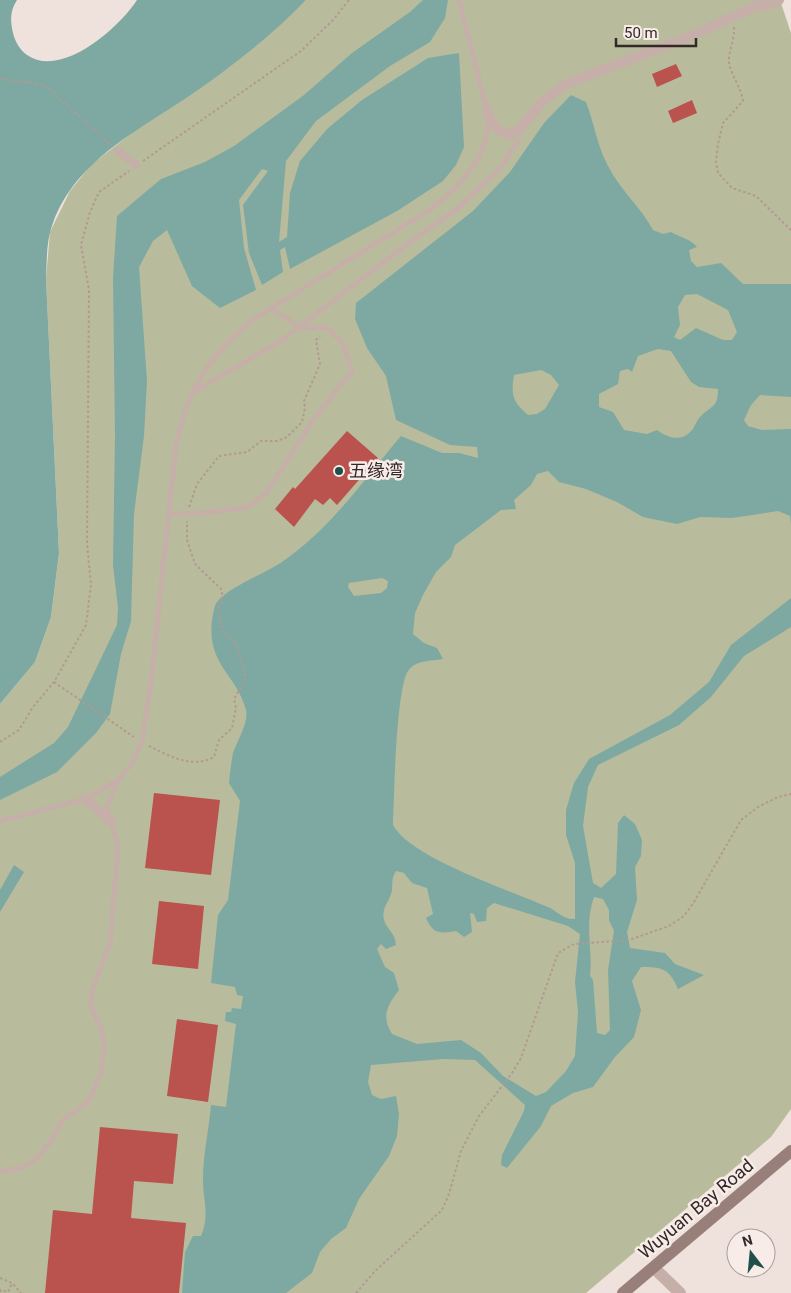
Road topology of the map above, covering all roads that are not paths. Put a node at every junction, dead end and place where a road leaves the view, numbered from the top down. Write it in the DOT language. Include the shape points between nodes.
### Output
graph roads {
  1 [pos="460,0"];
  2 [pos="769,0"];
  3 [pos="779,0"];
  4 [pos="487,110"];
  5 [pos="518,141"];
  6 [pos="118,151"];
  7 [pos="136,165"];
  8 [pos="271,308"];
  9 [pos="300,328"];
  10 [pos="192,393"];
  11 [pos="169,514"];
  12 [pos="118,780"];
  13 [pos="84,799"];
  14 [pos="0,821"];
  15 [pos="112,822"];
  16 [pos="791,1151"];
  17 [pos="0,1172"];
  18 [pos="654,1268"];
  19 [pos="623,1293"];
  20 [pos="680,1293"];
  1 -- 4 [label="lane"];
  2 -- 4 [label="street" via="699,32 566,84 543,101 517,132 508,135 499,131 493,126"];
  3 -- 5 [label="street" via="610,73 570,85 551,97"];
  4 -- 8 [label="lane" via="488,128 484,143 462,182 449,195"];
  5 -- 9 [label="lane" via="500,168 456,210"];
  6 -- 7 [label="street"];
  8 -- 9 [label="lane"];
  8 -- 10 [label="lane" via="230,339 195,384"];
  9 -- 10 [label="lane"];
  9 -- 11 [label="lane" via="328,328 344,345 352,371 314,419 266,493 248,507"];
  10 -- 11 [label="lane" via="179,425"];
  11 -- 12 [label="lane" via="142,742 131,765"];
  12 -- 13 [label="lane"];
  12 -- 15 [label="lane" via="107,807"];
  13 -- 14 [label="lane"];
  13 -- 15 [label="street"];
  15 -- 17 [label="lane" via="118,846 110,944 92,989 91,1008 100,1024 104,1044 101,1073 89,1102 63,1120 35,1160 23,1167"];
  16 -- 18 [label="main road, Wuyuan Bay Road"];
  18 -- 19 [label="main road, Wuyuan Bay Road"];
  18 -- 20 [label="street"];
}
